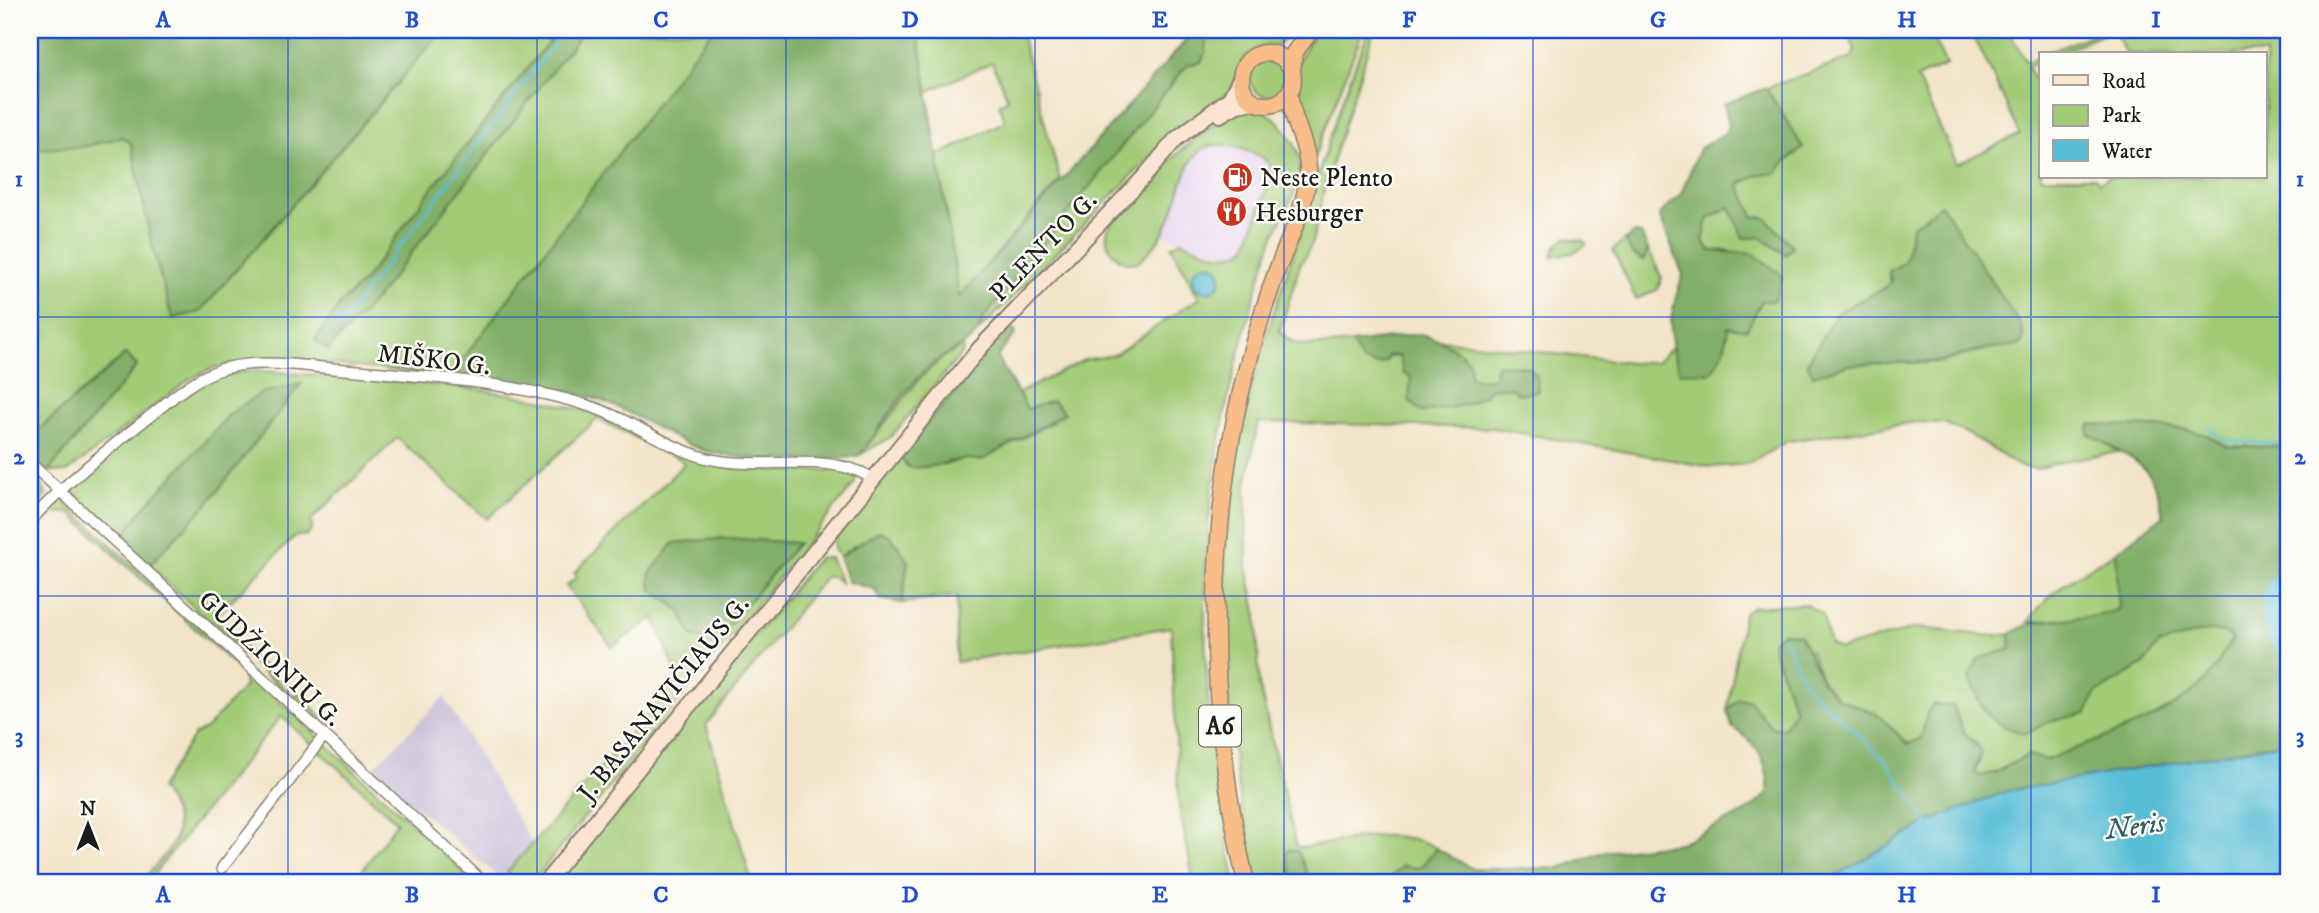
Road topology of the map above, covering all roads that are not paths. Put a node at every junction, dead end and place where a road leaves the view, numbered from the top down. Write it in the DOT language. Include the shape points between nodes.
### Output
graph roads {
  1 [pos="1299,30"];
  2 [pos="1311,30"];
  3 [pos="1271,53"];
  4 [pos="1292,71"];
  5 [pos="1241,77"];
  6 [pos="1289,93"];
  7 [pos="1260,103"];
  8 [pos="1308,162"];
  9 [pos="1143,178"];
  10 [pos="30,463"];
  11 [pos="872,478"];
  12 [pos="59,490"];
  13 [pos="30,521"];
  14 [pos="324,736"];
  15 [pos="222,868"];
  16 [pos="484,883"];
  17 [pos="545,883"];
  18 [pos="1246,883"];
  1 -- 3 [label="highway" via="1284,47"];
  2 -- 4 [label="highway" via="1294,53"];
  3 -- 4 [label="highway" via="1284,59"];
  3 -- 5 [label="highway" via="1254,56"];
  4 -- 6 [label="highway"];
  5 -- 7 [label="highway" via="1243,91"];
  5 -- 9 [label="main road, PLENTO G." via="1230,98 1176,139"];
  6 -- 7 [label="highway" via="1275,104"];
  6 -- 8 [label="highway, A6"];
  7 -- 8 [label="highway" via="1283,117"];
  7 -- 9 [label="main road, PLENTO G." via="1237,105 1215,118"];
  8 -- 18 [label="highway, A6" via="1304,191 1241,392 1219,539 1215,634 1220,729"];
  9 -- 11 [label="main road, PLENTO G." via="980,348"];
  10 -- 12 [label="street, GUDŽIONIŲ G."];
  11 -- 12 [label="street, MIŠKO G." via="836,466 747,464 704,457 593,407 533,393 408,375 288,365 238,366 195,380"];
  11 -- 17 [label="main road, J. BASANAVIČIAUS G."];
  12 -- 13 [label="street, MIŠKO G."];
  12 -- 14 [label="street, GUDŽIONIŲ G."];
  14 -- 15 [label="street"];
  14 -- 16 [label="street, GUDŽIONIŲ G."];
}
